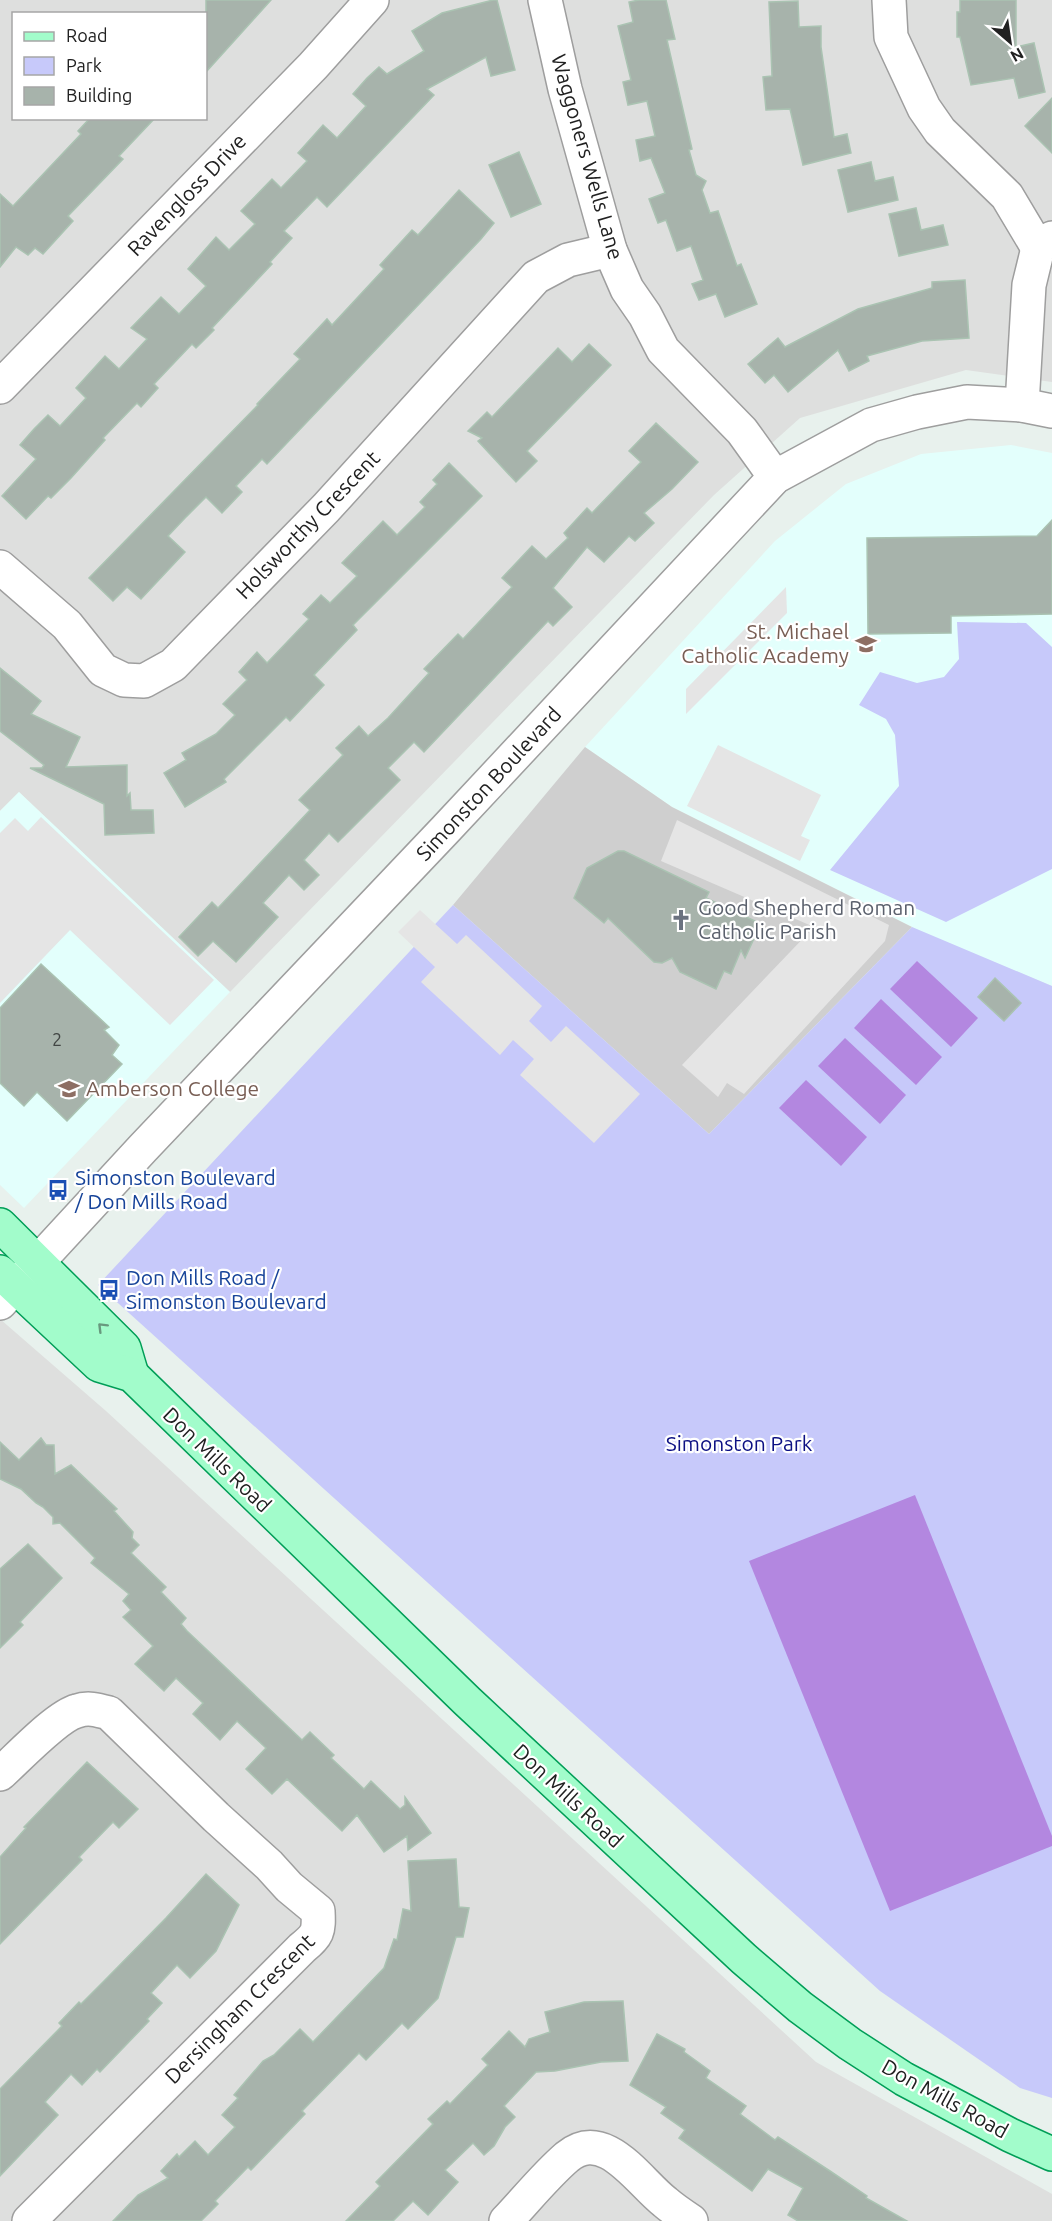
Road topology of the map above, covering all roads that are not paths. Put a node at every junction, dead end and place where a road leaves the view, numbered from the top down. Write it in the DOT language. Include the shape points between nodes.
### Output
graph roads {
  1 [pos="372,0"];
  2 [pos="545,0"];
  3 [pos="889,0"];
  4 [pos="1045,243"];
  5 [pos="610,250"];
  6 [pos="0,387"];
  7 [pos="1037,408"];
  8 [pos="776,477"];
  9 [pos="0,567"];
  10 [pos="0,1226"];
  11 [pos="38,1262"];
  12 [pos="5,1287"];
  13 [pos="132,1376"];
  14 [pos="0,1774"];
  15 [pos="1052,2154"];
  16 [pos="29,2221"];
  17 [pos="506,2221"];
  18 [pos="691,2221"];
  1 -- 6 [label="street, Ravengloss Drive" via="313,66"];
  2 -- 5 [label="street, Waggoners Wells Lane" via="565,89"];
  3 -- 4 [label="street" via="891,37 924,108 940,131 1007,196"];
  4 -- 7 [label="street" via="1029,285"];
  5 -- 8 [label="street, Waggoners Wells Lane" via="627,289 663,350 741,431"];
  5 -- 9 [label="street, Holsworthy Crescent" via="568,260 536,277 326,508 173,665 144,681 124,680 103,670 67,625"];
  7 -- 8 [label="street, Simonston Boulevard" via="967,402 871,425"];
  8 -- 11 [label="street, Simonston Boulevard"];
  10 -- 11 [label="main road, Don Mills Road"];
  11 -- 12 [label="street, Simonston Boulevard"];
  13 -- 11 [label="main road, Don Mills Road, one-way" via="124,1348"];
  12 -- 13 [label="main road, Don Mills Road" via="99,1365"];
  13 -- 15 [label="main road, Don Mills Road" via="467,1701 800,2007 904,2079"];
  14 -- 16 [label="street, Dersingham Crescent" via="60,1719 87,1709 109,1713 318,1911 315,1937"];
  17 -- 18 [label="street" via="568,2156 594,2146 630,2167 664,2202"];
}
